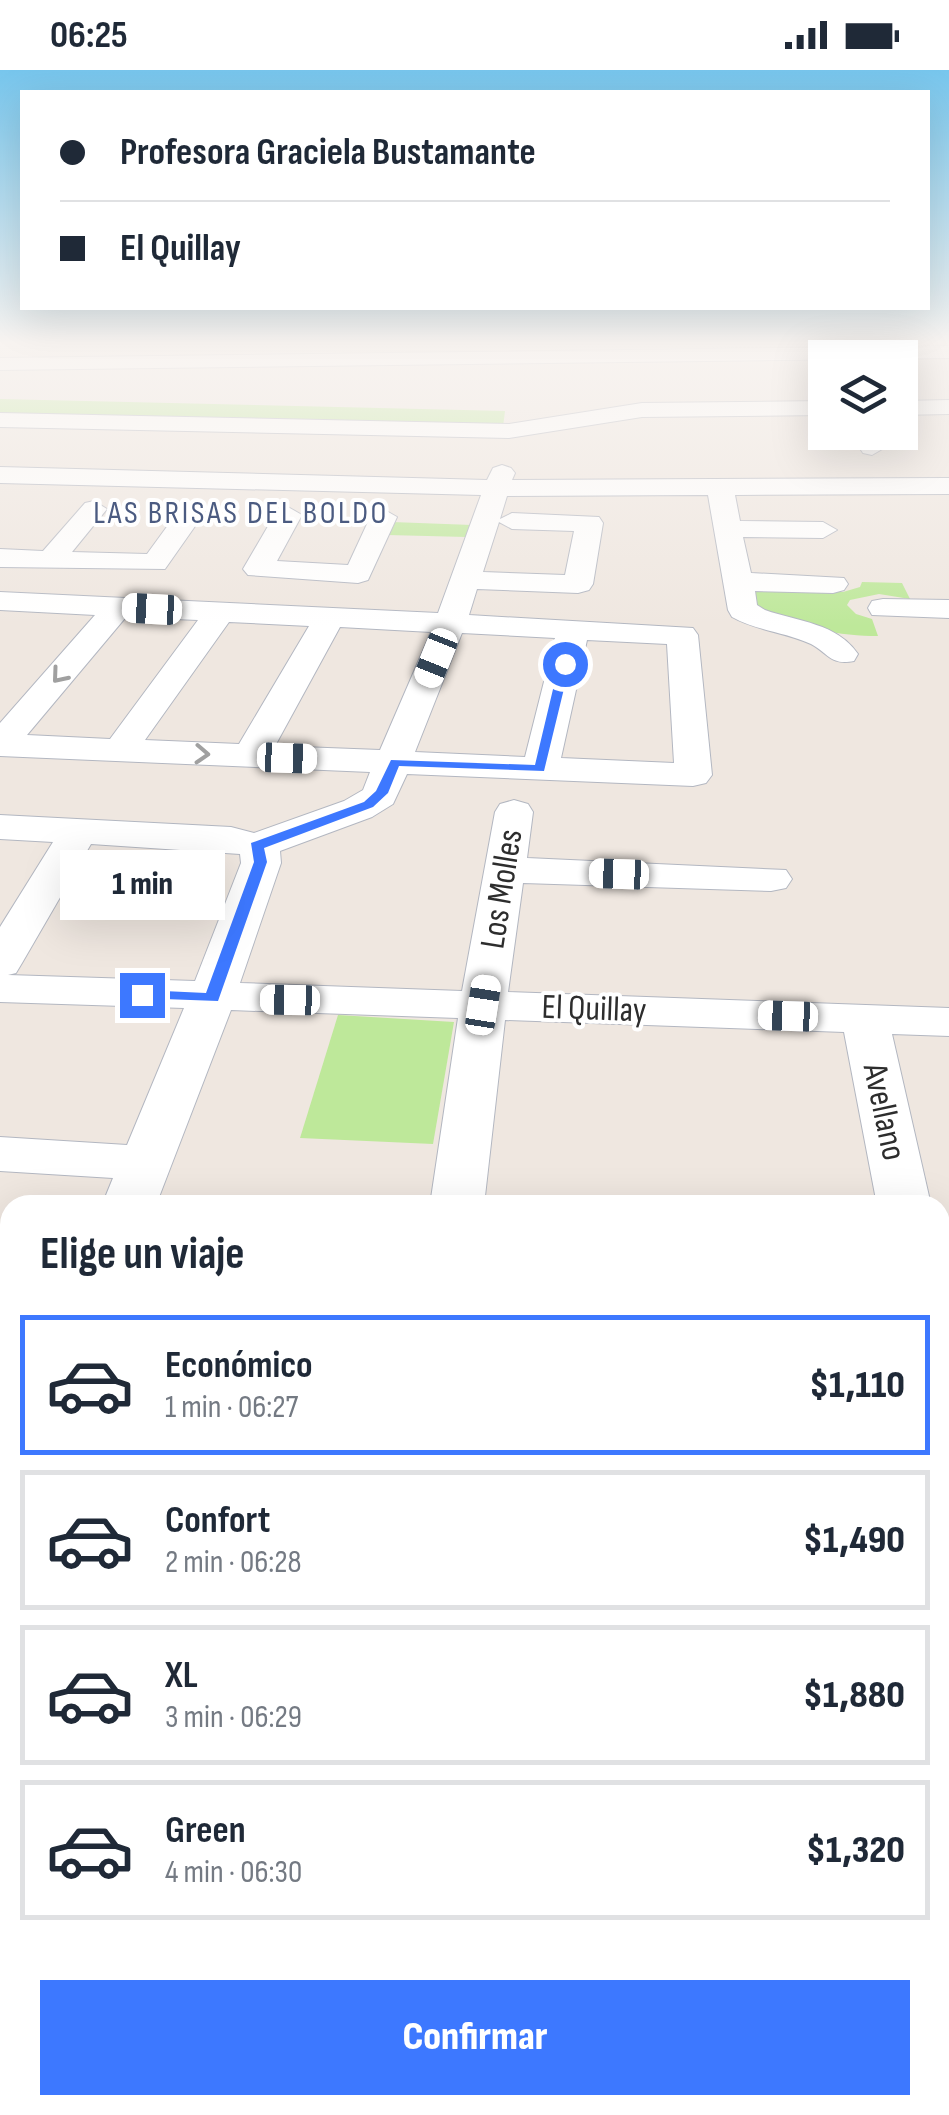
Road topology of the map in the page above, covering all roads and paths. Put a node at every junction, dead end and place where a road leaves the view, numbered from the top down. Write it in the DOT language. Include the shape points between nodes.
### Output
graph roads {
  1 [pos="32,435"];
  2 [pos="110,435"];
  3 [pos="182,435"];
  4 [pos="269,435"];
  5 [pos="348,435"];
  6 [pos="369,435"];
  7 [pos="445,435"];
  8 [pos="506,435"];
  9 [pos="864,450"];
  10 [pos="418,457"];
  11 [pos="9,461"];
  12 [pos="753,462"];
  13 [pos="75,476"];
  14 [pos="158,479"];
  15 [pos="242,481"];
  16 [pos="325,483"];
  17 [pos="875,486"];
  18 [pos="949,486"];
  19 [pos="720,487"];
  20 [pos="770,487"];
  21 [pos="500,488"];
  22 [pos="56,508"];
  23 [pos="152,511"];
  24 [pos="250,514"];
  25 [pos="345,516"];
  26 [pos="383,517"];
  27 [pos="418,518"];
  28 [pos="453,519"];
  29 [pos="488,520"];
  30 [pos="729,529"];
  31 [pos="823,530"];
  32 [pos="0,558"];
  33 [pos="50,560"];
  34 [pos="466,580"];
  35 [pos="737,582"];
  36 [pos="833,584"];
  37 [pos="5,607"];
  38 [pos="118,607"];
  39 [pos="884,608"];
  40 [pos="949,609"];
  41 [pos="220,612"];
  42 [pos="329,618"];
  43 [pos="450,624"];
  44 [pos="573,630"];
  45 [pos="842,654"];
  46 [pos="0,744"];
  47 [pos="120,750"];
  48 [pos="252,756"];
  49 [pos="395,762"];
  50 [pos="540,769"];
  51 [pos="514,812"];
  52 [pos="0,827"];
  53 [pos="79,831"];
  54 [pos="256,846"];
  55 [pos="505,870"];
  56 [pos="770,879"];
  57 [pos="0,963"];
  58 [pos="0,988"];
  59 [pos="212,998"];
  60 [pos="483,1005"];
  61 [pos="865,1019"];
  62 [pos="949,1022"];
  63 [pos="0,1154"];
  64 [pos="137,1184"];
  65 [pos="458,1195"];
  66 [pos="902,1195"];
  1 -- 11 [label="street"];
  2 -- 13 [label="street"];
  3 -- 14 [label="street"];
  4 -- 15 [label="street"];
  5 -- 16 [label="street"];
  6 -- 10 [label="street"];
  7 -- 10 [label="street"];
  8 -- 21 [label="street"];
  9 -- 17 [label="street"];
  10 -- 16 [label="street"];
  10 -- 21 [label="street"];
  11 -- 13 [label="street"];
  12 -- 20 [label="street"];
  13 -- 14 [label="street"];
  14 -- 15 [label="street"];
  15 -- 16 [label="street"];
  17 -- 18 [label="street"];
  17 -- 20 [label="street"];
  19 -- 20 [label="street"];
  19 -- 21 [label="street" via="657,476"];
  19 -- 30 [label="street"];
  21 -- 29 [label="street"];
  22 -- 33 [label="street" via="103,510"];
  23 -- 33 [label="street" via="201,512 155,564"];
  24 -- 26 [label="street" via="298,515 258,569 358,574"];
  25 -- 26 [label="street"];
  26 -- 27 [label="street"];
  28 -- 29 [label="street"];
  29 -- 34 [label="street"];
  29 -- 34 [label="street" via="589,524 578,584"];
  30 -- 31 [label="street"];
  30 -- 35 [label="street"];
  32 -- 33 [label="street"];
  34 -- 43 [label="street"];
  35 -- 36 [label="street"];
  35 -- 45 [label="street" via="747,614 828,640"];
  37 -- 38 [label="street"];
  38 -- 41 [label="street"];
  38 -- 46 [label="street, one-way"];
  39 -- 40 [label="street"];
  41 -- 42 [label="street"];
  41 -- 47 [label="street"];
  42 -- 43 [label="street"];
  42 -- 48 [label="street"];
  43 -- 44 [label="street"];
  43 -- 49 [label="street"];
  44 -- 50 [label="street"];
  44 -- 50 [label="street" via="682,635 693,776"];
  46 -- 47 [label="street"];
  47 -- 48 [label="street, one-way"];
  48 -- 49 [label="street"];
  49 -- 50 [label="street"];
  49 -- 54 [label="street" via="369,805"];
  51 -- 55 [label="street, Los Molles"];
  52 -- 53 [label="street"];
  53 -- 54 [label="street"];
  53 -- 57 [label="street"];
  54 -- 59 [label="street" via="261,862"];
  55 -- 56 [label="street"];
  55 -- 60 [label="street, Los Molles"];
  58 -- 59 [label="street, El Quillay"];
  59 -- 60 [label="street, El Quillay"];
  59 -- 64 [label="street"];
  60 -- 61 [label="street, El Quillay"];
  60 -- 65 [label="street, Los Molles"];
  61 -- 62 [label="street, El Quillay"];
  61 -- 66 [label="street, Avellano"];
  63 -- 64 [label="street"];
}
